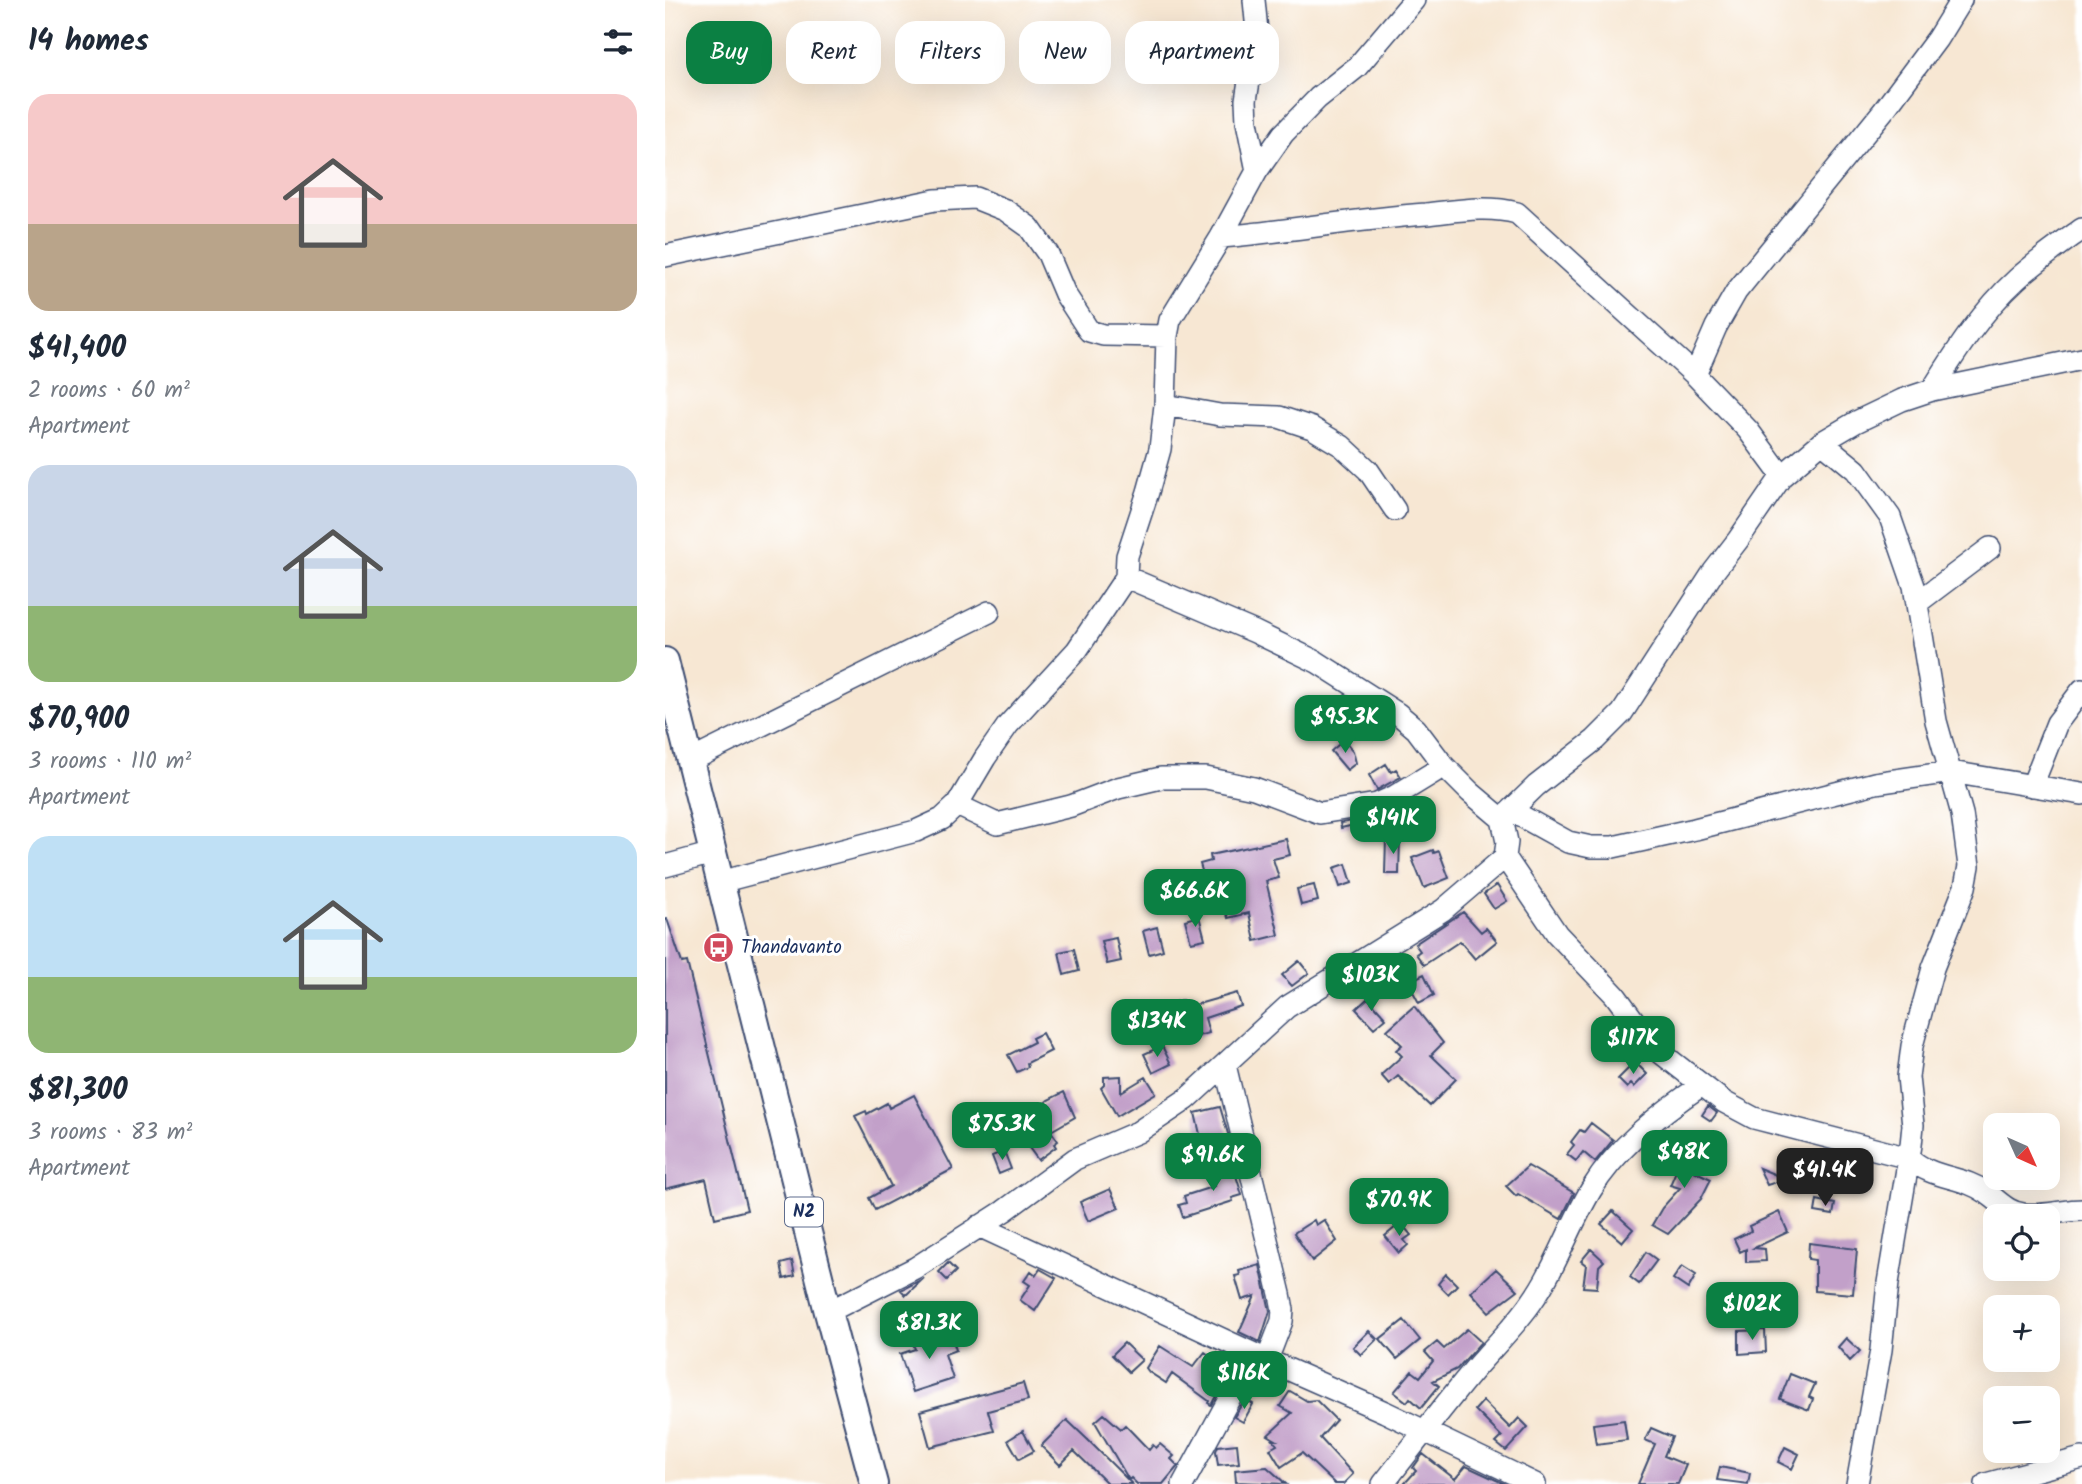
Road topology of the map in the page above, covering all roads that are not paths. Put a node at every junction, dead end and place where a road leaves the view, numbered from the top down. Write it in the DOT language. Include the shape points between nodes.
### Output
graph roads {
  1 [pos="1254,0"];
  2 [pos="1414,0"];
  3 [pos="1961,0"];
  4 [pos="1257,171"];
  5 [pos="2082,229"];
  6 [pos="1221,237"];
  7 [pos="665,256"];
  8 [pos="1167,336"];
  9 [pos="2082,359"];
  10 [pos="1695,375"];
  11 [pos="1932,390"];
  12 [pos="1165,405"];
  13 [pos="1822,442"];
  14 [pos="1782,476"];
  15 [pos="1395,510"];
  16 [pos="1990,548"];
  17 [pos="1126,577"];
  18 [pos="1917,603"];
  19 [pos="989,612"];
  20 [pos="665,661"];
  21 [pos="2082,690"];
  22 [pos="690,761"];
  23 [pos="1444,766"];
  24 [pos="1951,772"];
  25 [pos="2032,786"];
  26 [pos="2082,794"];
  27 [pos="957,805"];
  28 [pos="1507,815"];
  29 [pos="713,853"];
  30 [pos="1506,857"];
  31 [pos="665,866"];
  32 [pos="720,882"];
  33 [pos="1225,1065"];
  34 [pos="1702,1085"];
  35 [pos="1909,1158"];
  36 [pos="2082,1210"];
  37 [pos="979,1226"];
  38 [pos="828,1312"];
  39 [pos="1267,1360"];
  40 [pos="1425,1432"];
  41 [pos="2082,1458"];
  42 [pos="874,1484"];
  43 [pos="1183,1484"];
  44 [pos="1383,1484"];
  45 [pos="1535,1484"];
  46 [pos="1857,1484"];
  47 [pos="1986,1484"];
  1 -- 4 [label="street" via="1257,31 1246,100"];
  2 -- 4 [label="street" via="1357,67 1283,134"];
  3 -- 10 [label="street" via="1884,110 1736,292"];
  4 -- 6 [label="street"];
  5 -- 11 [label="street" via="2001,295 1965,338"];
  6 -- 8 [label="street" via="1170,320"];
  6 -- 10 [label="street" via="1480,209 1517,213"];
  7 -- 8 [label="street" via="935,200 975,198 1005,210 1029,227 1089,331"];
  8 -- 12 [label="street"];
  9 -- 11 [label="street"];
  10 -- 14 [label="street" via="1748,430"];
  11 -- 13 [label="street" via="1902,400"];
  12 -- 15 [label="street" via="1220,415 1279,417 1312,428 1342,446 1368,470"];
  12 -- 17 [label="street" via="1160,449 1126,556"];
  13 -- 14 [label="street"];
  13 -- 18 [label="street" via="1856,470 1890,517"];
  14 -- 28 [label="street" via="1622,713"];
  16 -- 18 [label="street"];
  17 -- 23 [label="street" via="1317,662 1397,713 1416,729"];
  17 -- 27 [label="street" via="1077,650 1009,725"];
  18 -- 24 [label="street" via="1936,721"];
  19 -- 22 [label="street"];
  20 -- 22 [label="main road, N2"];
  21 -- 25 [label="street" via="2057,723"];
  22 -- 29 [label="main road, N2"];
  23 -- 27 [label="street" via="1377,804 1320,813 1254,788 1206,778 1161,778 997,824"];
  23 -- 28 [label="street" via="1470,792"];
  24 -- 25 [label="street"];
  24 -- 28 [label="street" via="1875,783 1613,847 1568,842"];
  24 -- 35 [label="street" via="1969,866 1933,968 1912,1046"];
  25 -- 26 [label="street"];
  27 -- 32 [label="street" via="942,819 916,831"];
  28 -- 30 [label="street"];
  29 -- 31 [label="street"];
  29 -- 32 [label="main road, N2"];
  30 -- 33 [label="street" via="1443,910 1287,1007"];
  30 -- 34 [label="street" via="1557,934 1615,995 1661,1053"];
  32 -- 38 [label="main road, N2"];
  33 -- 37 [label="street" via="1187,1099 1138,1132 1075,1159"];
  33 -- 39 [label="street" via="1283,1310"];
  34 -- 35 [label="street" via="1754,1118"];
  34 -- 40 [label="street" via="1671,1105 1604,1170 1537,1296"];
  35 -- 36 [label="street" via="1920,1168 1972,1185 2011,1212"];
  35 -- 46 [label="street"];
  37 -- 38 [label="street" via="915,1268"];
  37 -- 39 [label="street"];
  38 -- 42 [label="main road, N2"];
  39 -- 40 [label="street"];
  39 -- 43 [label="street" via="1233,1392"];
  40 -- 44 [label="street"];
  40 -- 45 [label="street"];
  41 -- 47 [label="street"];
}
